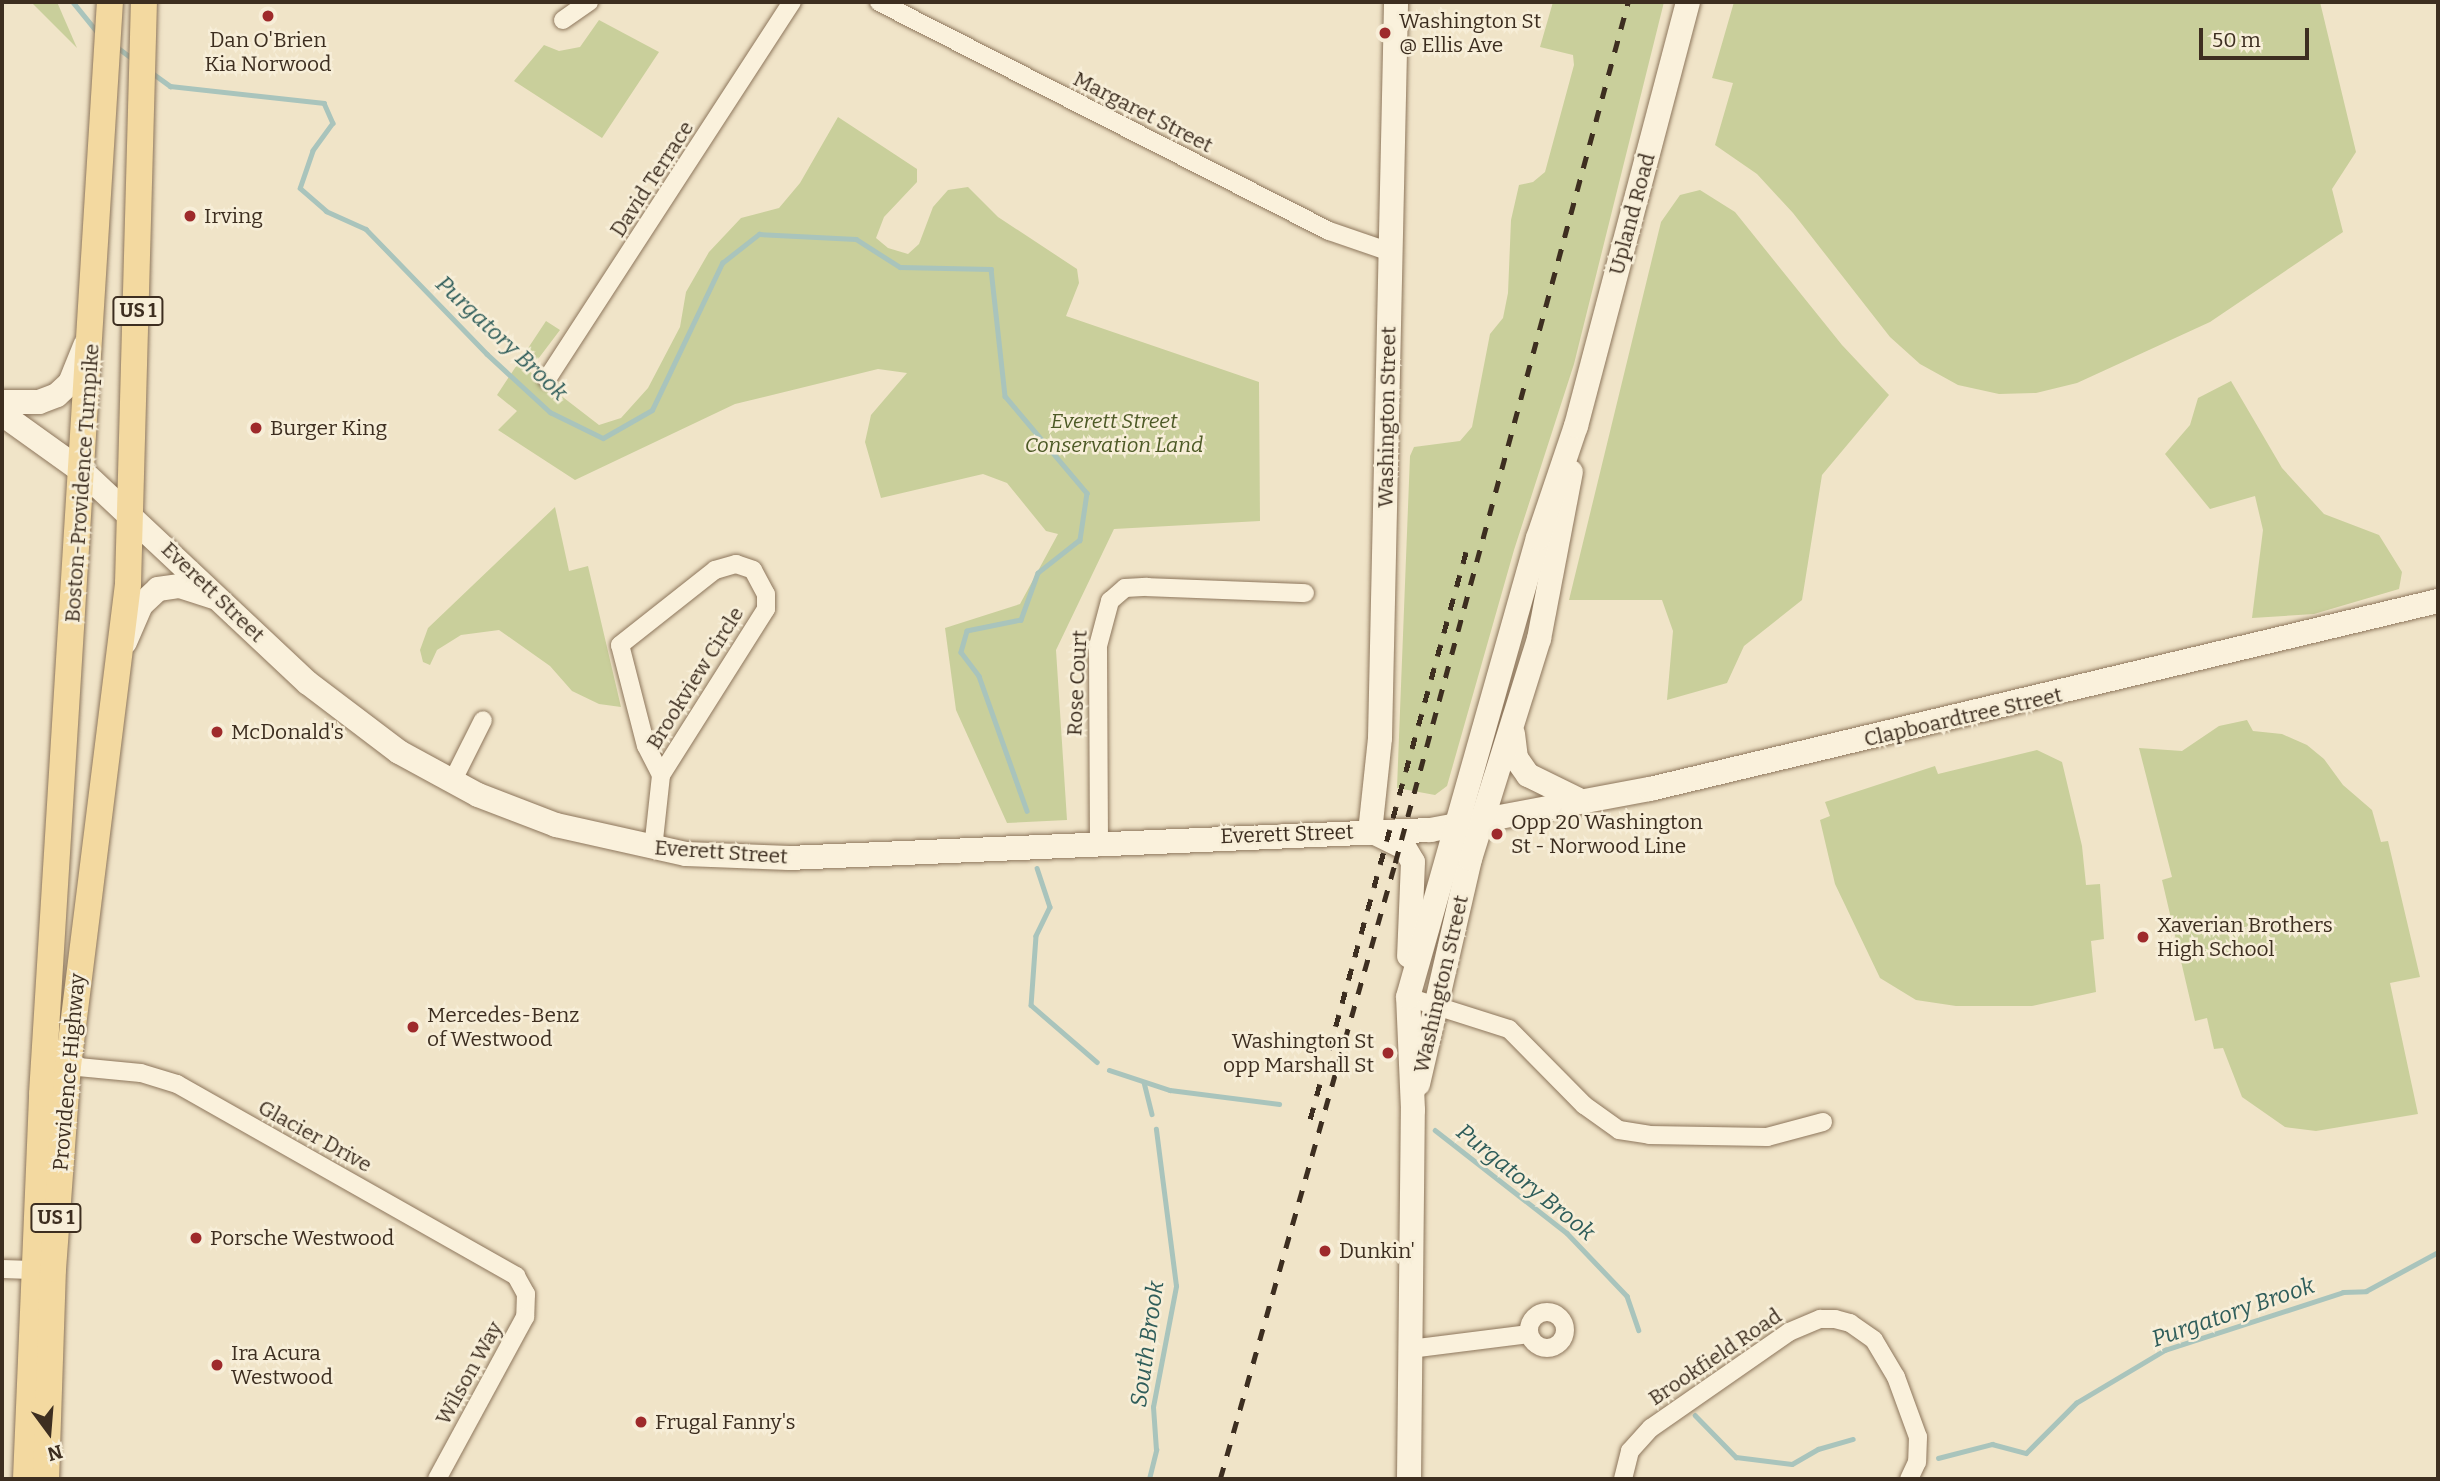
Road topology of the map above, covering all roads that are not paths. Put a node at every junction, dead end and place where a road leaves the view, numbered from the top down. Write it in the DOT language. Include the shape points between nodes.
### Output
graph roads {
  1 [pos="144,2"];
  2 [pos="589,2"];
  3 [pos="792,2"];
  4 [pos="879,2"];
  5 [pos="1396,2"];
  6 [pos="1688,2"];
  7 [pos="109,8"];
  8 [pos="563,20"];
  9 [pos="1390,252"];
  10 [pos="91,329"];
  11 [pos="547,379"];
  12 [pos="2,401"];
  13 [pos="2,414"];
  14 [pos="1576,426"];
  15 [pos="83,472"];
  16 [pos="132,514"];
  17 [pos="1305,593"];
  18 [pos="2438,601"];
  19 [pos="225,604"];
  20 [pos="119,659"];
  21 [pos="483,720"];
  22 [pos="1513,727"];
  23 [pos="661,775"];
  24 [pos="452,782"];
  25 [pos="1581,800"];
  26 [pos="1484,820"];
  27 [pos="1457,826"];
  28 [pos="1370,832"];
  29 [pos="1100,842"];
  30 [pos="653,849"];
  31 [pos="50,963"];
  32 [pos="1408,997"];
  33 [pos="1433,1004"];
  34 [pos="68,1066"];
  35 [pos="1413,1110"];
  36 [pos="1823,1122"];
  37 [pos="2,1269"];
  38 [pos="32,1270"];
  39 [pos="523,1286"];
  40 [pos="1529,1334"];
  41 [pos="1410,1349"];
  42 [pos="26,1479"];
  43 [pos="46,1479"];
  44 [pos="437,1479"];
  45 [pos="1409,1479"];
  46 [pos="1623,1479"];
  47 [pos="1909,1479"];
  1 -- 16 [label="main road, US 1"];
  2 -- 8 [label="street"];
  3 -- 11 [label="street, David Terrace"];
  4 -- 9 [label="street, Margaret Street" via="1305,219"];
  5 -- 9 [label="main road, Washington Street"];
  6 -- 14 [label="main road, Upland Road"];
  7 -- 10 [label="main road, Boston-Providence Turnpike / US 1"];
  9 -- 28 [label="main road, Washington Street" via="1380,738"];
  10 -- 12 [label="main road" via="73,377 62,391 39,402"];
  10 -- 15 [label="main road, Boston-Providence Turnpike / US 1"];
  13 -- 15 [label="main road, Everett Street"];
  14 -- 22 [label="main road, Upland Road" via="1556,565"];
  14 -- 27 [label="main road, Upland Road" via="1538,538"];
  15 -- 16 [label="main road, Everett Street"];
  15 -- 31 [label="main road, Boston-Providence Turnpike / US 1"];
  16 -- 19 [label="main road, Everett Street"];
  16 -- 20 [label="main road, US 1"];
  17 -- 29 [label="street, Rose Court" via="1147,587 1125,588 1110,601 1098,646"];
  18 -- 25 [label="main road, Clapboardtree Street" via="1917,728"];
  19 -- 20 [label="main road" via="186,587 158,589 141,605"];
  19 -- 24 [label="main road, Everett Street" via="342,712"];
  20 -- 34 [label="main road, Providence Highway / US 1"];
  21 -- 24 [label="street"];
  22 -- 25 [label="main road" via="1516,758 1528,775"];
  22 -- 26 [label="main road, Upland Road"];
  23 -- 23 [label="street, Brookview Circle" via="766,608 766,594 753,570 736,564 715,570 620,645 646,746"];
  23 -- 30 [label="street, Brookview Circle"];
  24 -- 30 [label="main road, Everett Street" via="556,825"];
  25 -- 26 [label="main road, Clapboardtree Street"];
  26 -- 27 [label="main road, Everett Street"];
  26 -- 33 [label="main road, Washington Street"];
  27 -- 28 [label="main road, Everett Street"];
  27 -- 32 [label="main road, Washington Street"];
  28 -- 29 [label="main road, Everett Street"];
  28 -- 32 [label="main road" via="1404,847 1413,862"];
  29 -- 30 [label="main road, Everett Street" via="789,858"];
  31 -- 38 [label="main road, Providence Highway / US 1"];
  32 -- 33 [label="street"];
  32 -- 35 [label="main road, Washington Street"];
  33 -- 35 [label="main road, Washington Street"];
  33 -- 36 [label="street" via="1494,1022 1521,1037 1584,1105 1619,1130 1648,1135 1767,1137"];
  34 -- 39 [label="street, Glacier Drive" via="141,1073 177,1084 512,1274"];
  34 -- 43 [label="main road, Providence Highway / US 1" via="53,1269"];
  35 -- 41 [label="main road, Washington Street"];
  37 -- 38 [label="street"];
  38 -- 42 [label="main road, Providence Highway / US 1"];
  39 -- 44 [label="street, Wilson Way" via="528,1301 525,1317"];
  40 -- 41 [label="street"];
  41 -- 45 [label="main road, Washington Street"];
  46 -- 47 [label="street, Brookfield Road" via="1630,1451 1651,1428 1789,1332 1835,1319 1850,1323 1874,1340 1896,1377 1918,1437 1917,1462"];
}
